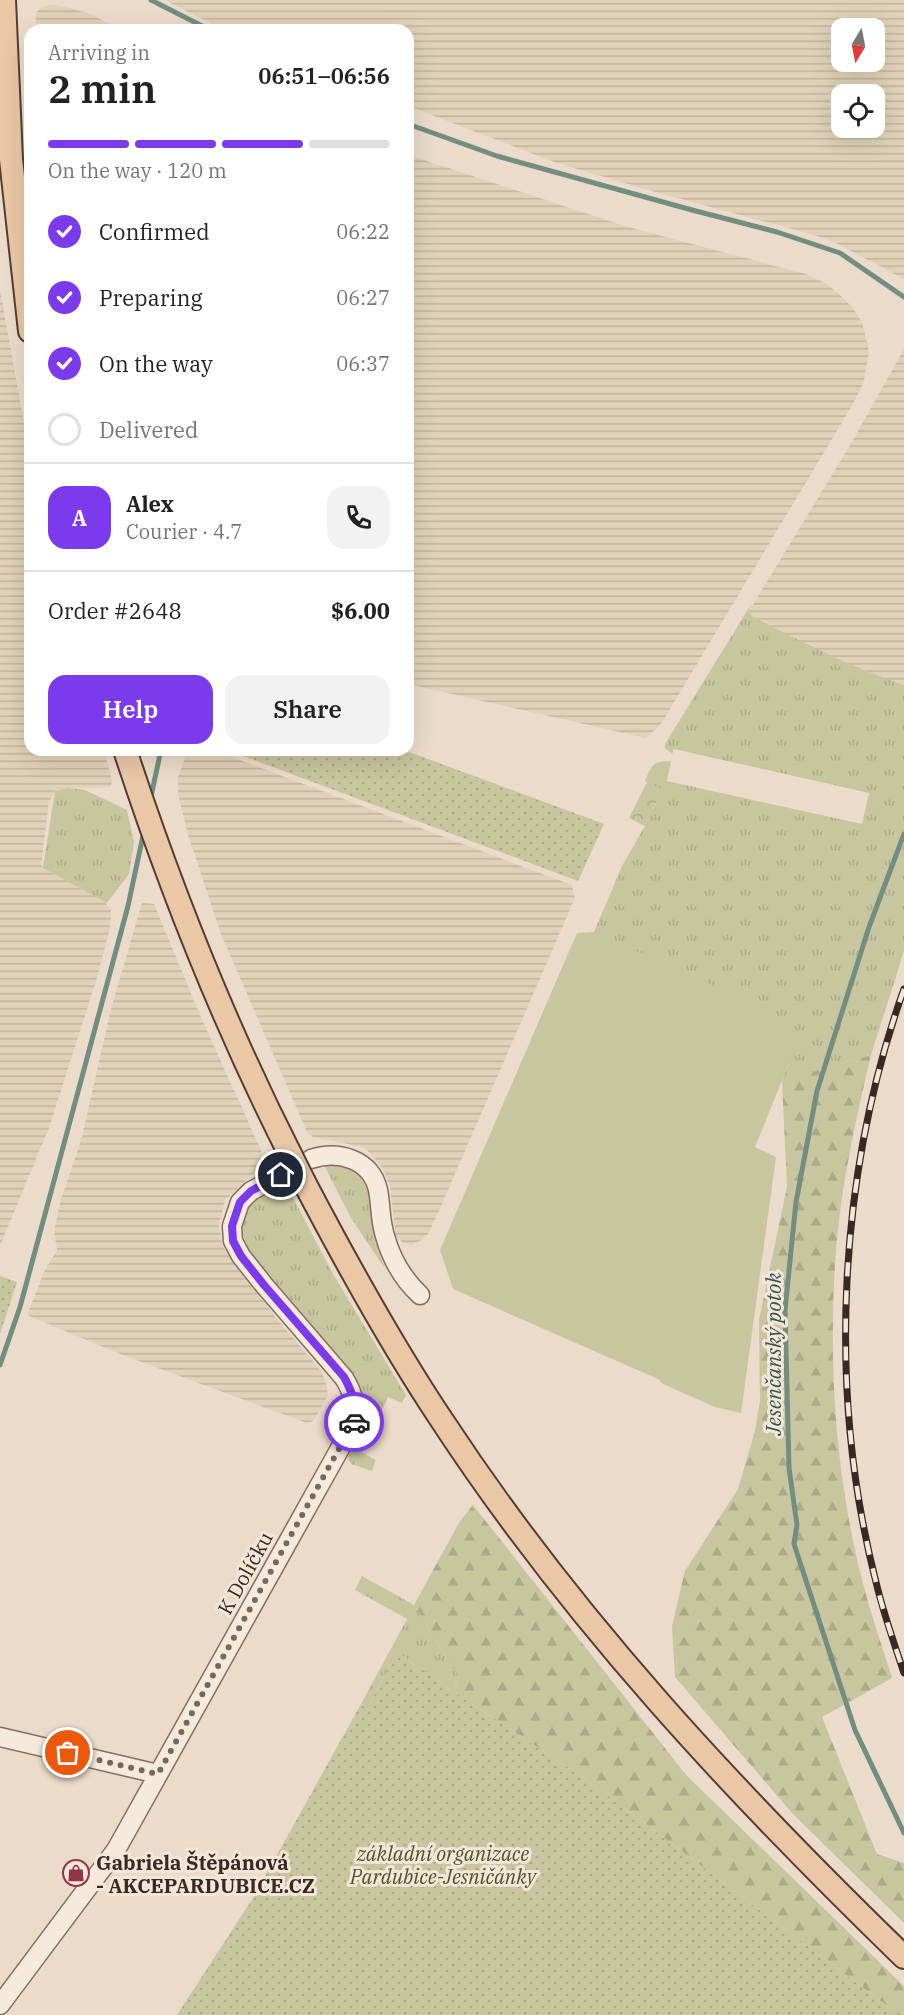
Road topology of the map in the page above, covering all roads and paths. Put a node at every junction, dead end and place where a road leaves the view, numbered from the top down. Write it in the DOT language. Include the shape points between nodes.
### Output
graph roads {
  1 [pos="4,0"];
  2 [pos="24,277"];
  3 [pos="128,756"];
  4 [pos="295,1164"];
  5 [pos="420,1295"];
  6 [pos="0,1737"];
  7 [pos="158,1774"];
  8 [pos="904,1957"];
  9 [pos="0,2005"];
  1 -- 2 [label="main road" via="11,159"];
  3 -- 4 [label="main road" via="157,846 212,988"];
  4 -- 5 [label="street, K Dolíčku" via="341,1155 367,1169 378,1189 389,1249 398,1268"];
  4 -- 7 [label="street, K Dolíčku" via="240,1202 232,1226 233,1241 264,1285 344,1377 356,1405 355,1415 352,1427"];
  4 -- 8 [label="main road, bridge" via="365,1295 442,1422 568,1594 735,1787"];
  6 -- 7 [label="street"];
  7 -- 9 [label="street, K Dolíčku" via="116,1850"];
}
